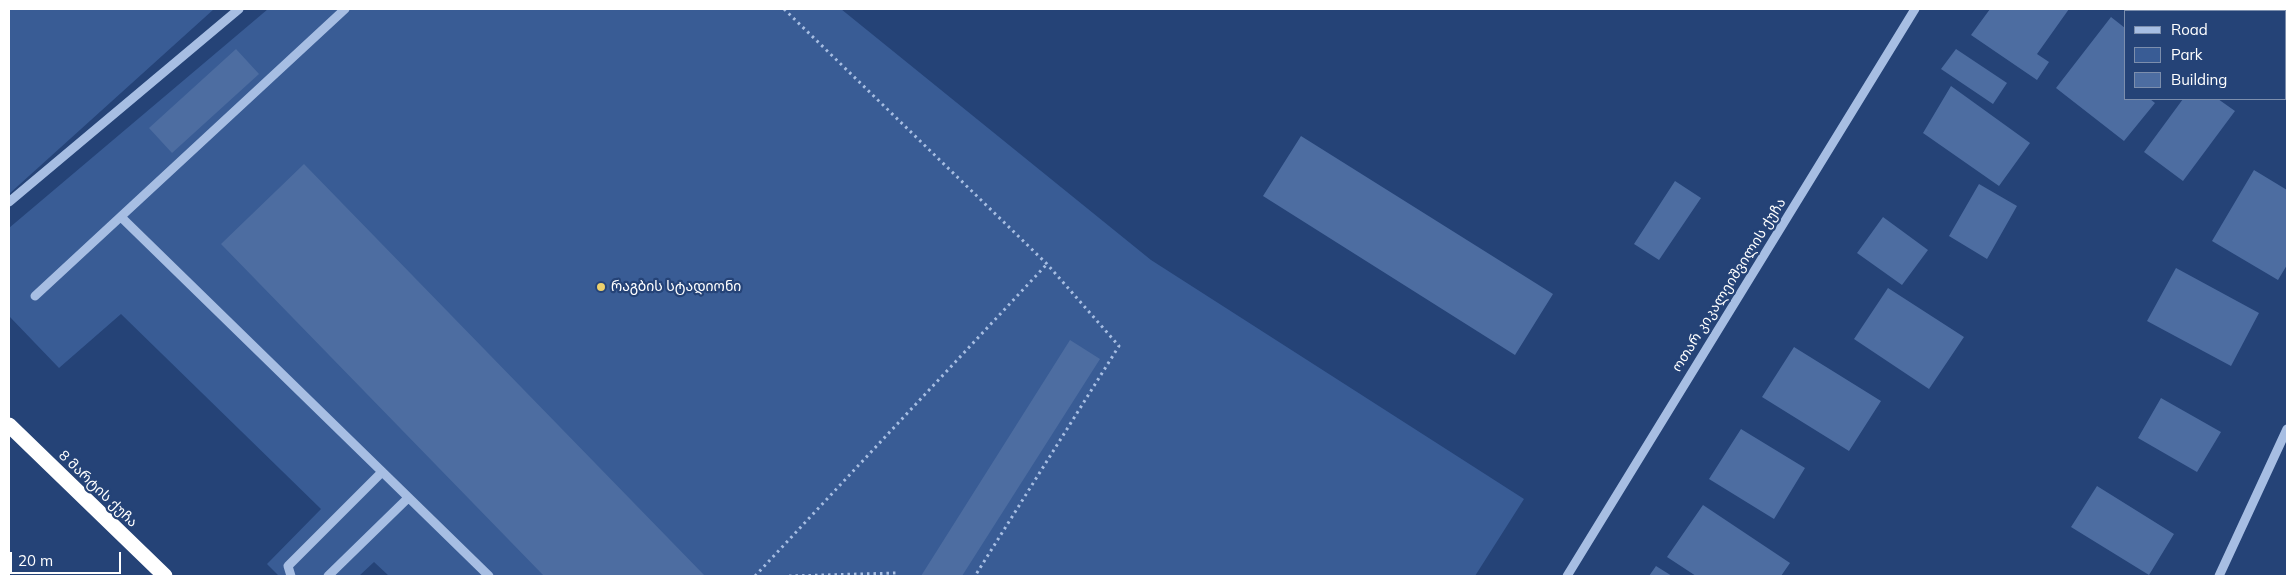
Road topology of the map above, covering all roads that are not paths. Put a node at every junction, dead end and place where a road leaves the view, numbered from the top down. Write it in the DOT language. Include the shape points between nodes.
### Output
graph roads {
  1 [pos="239,9"];
  2 [pos="345,9"];
  3 [pos="1915,9"];
  4 [pos="9,202"];
  5 [pos="120,217"];
  6 [pos="35,296"];
  7 [pos="9,425"];
  8 [pos="2287,429"];
  9 [pos="382,472"];
  10 [pos="408,498"];
  11 [pos="165,576"];
  12 [pos="291,576"];
  13 [pos="328,576"];
  14 [pos="489,576"];
  15 [pos="1567,576"];
  16 [pos="2219,576"];
  1 -- 4 [label="street"];
  2 -- 5 [label="street"];
  3 -- 15 [label="street, ოთარ კიკალეიშვილის ქუჩა"];
  5 -- 6 [label="street"];
  5 -- 9 [label="street"];
  7 -- 11 [label="highway, 8 მარტის ქუჩა"];
  8 -- 16 [label="street"];
  9 -- 10 [label="street"];
  9 -- 12 [label="street" via="288,566"];
  10 -- 13 [label="street"];
  10 -- 14 [label="street"];
}
